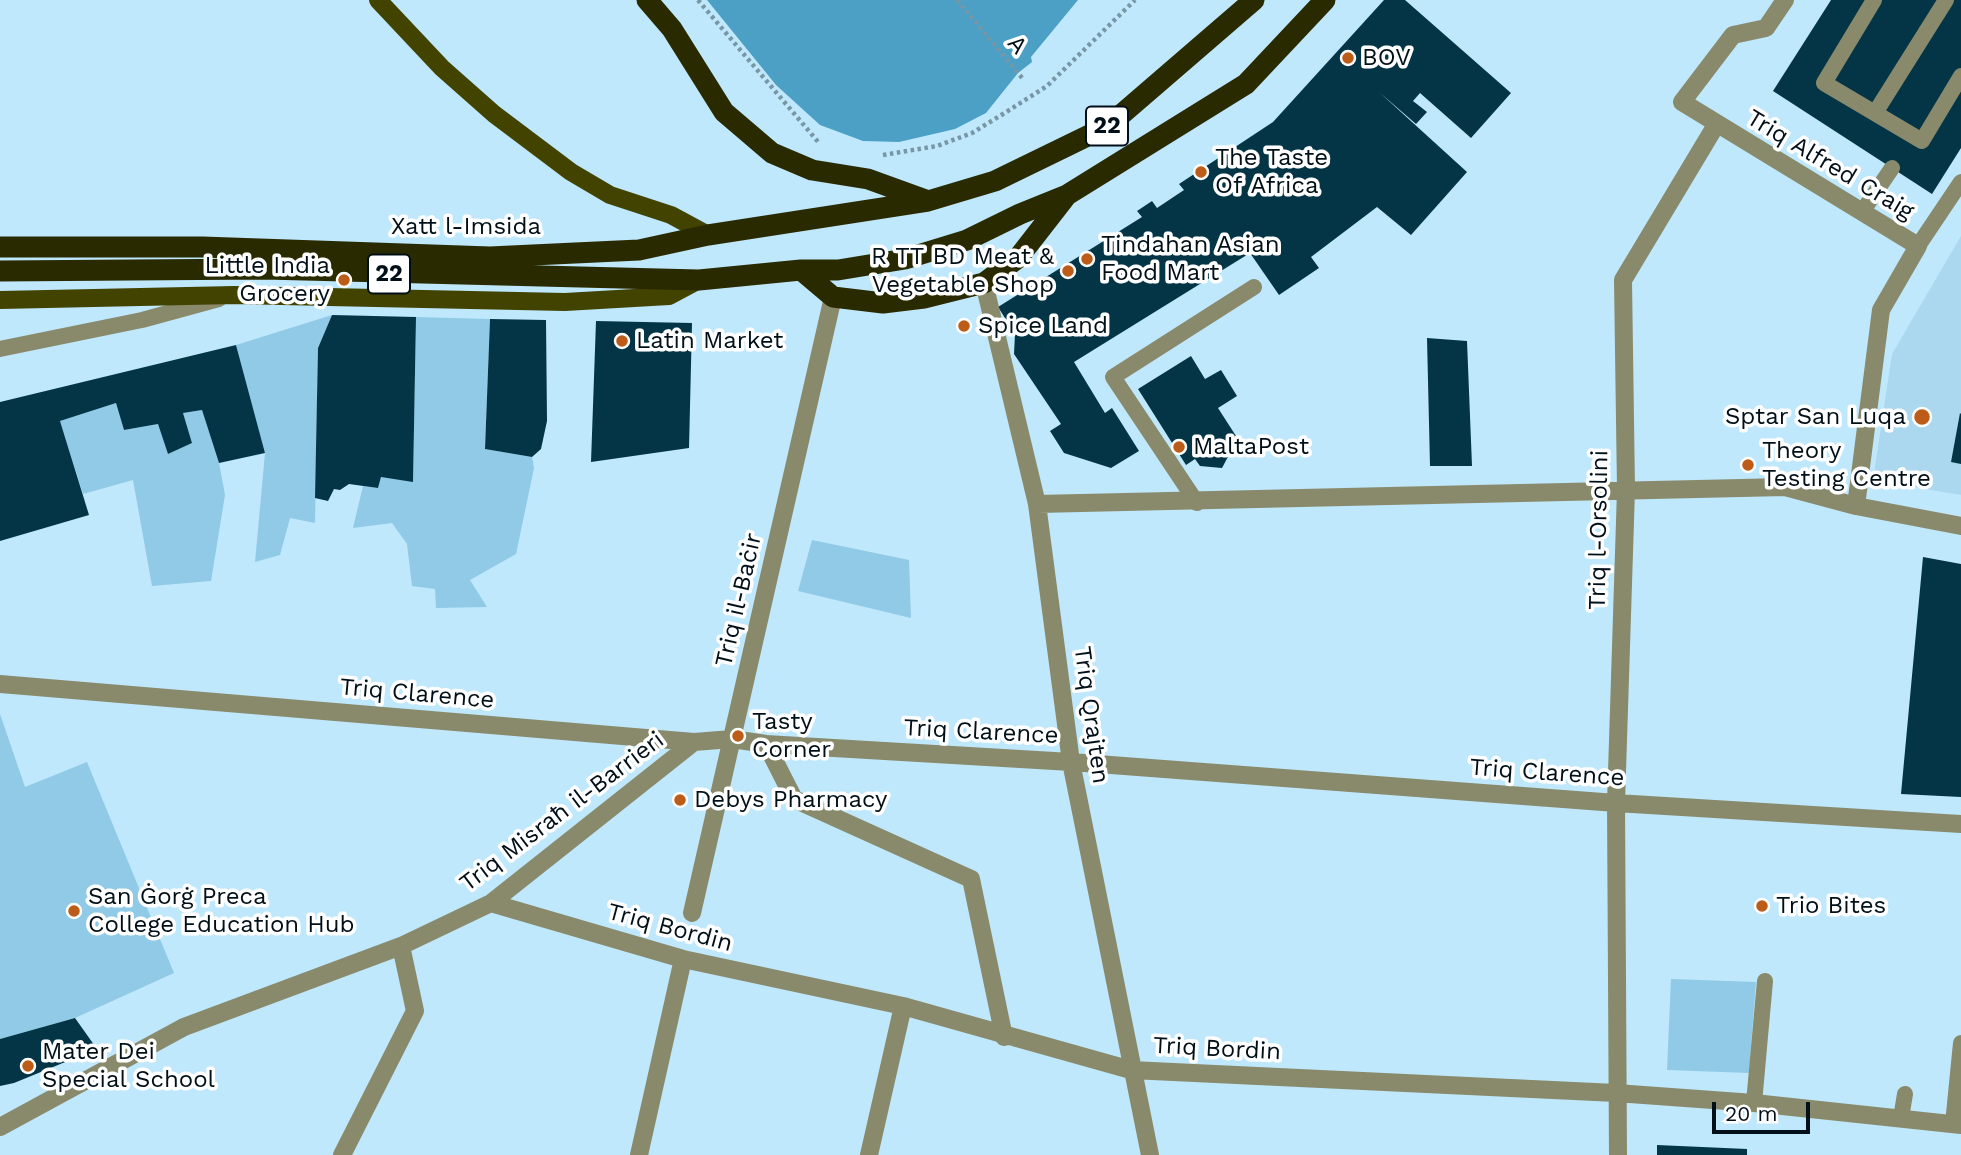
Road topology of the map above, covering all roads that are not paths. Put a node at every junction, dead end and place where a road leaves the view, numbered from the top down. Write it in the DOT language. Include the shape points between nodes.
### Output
graph roads {
  1 [pos="378,0"];
  2 [pos="647,0"];
  3 [pos="1254,0"];
  4 [pos="1325,0"];
  5 [pos="1785,0"];
  6 [pos="1874,0"];
  7 [pos="1946,0"];
  8 [pos="1961,76"];
  9 [pos="1875,113"];
  10 [pos="1716,125"];
  11 [pos="1892,168"];
  12 [pos="1961,182"];
  13 [pos="1067,195"];
  14 [pos="928,201"];
  15 [pos="1862,212"];
  16 [pos="708,235"];
  17 [pos="1918,246"];
  18 [pos="0,247"];
  19 [pos="801,270"];
  20 [pos="0,271"];
  21 [pos="699,280"];
  22 [pos="984,283"];
  23 [pos="1254,287"];
  24 [pos="234,295"];
  25 [pos="833,297"];
  26 [pos="0,300"];
  27 [pos="0,349"];
  28 [pos="1626,491"];
  29 [pos="1197,503"];
  30 [pos="1037,504"];
  31 [pos="1856,506"];
  32 [pos="1961,526"];
  33 [pos="0,684"];
  34 [pos="732,739"];
  35 [pos="694,742"];
  36 [pos="766,744"];
  37 [pos="1071,762"];
  38 [pos="1616,803"];
  39 [pos="1961,824"];
  40 [pos="491,903"];
  41 [pos="692,913"];
  42 [pos="401,946"];
  43 [pos="684,959"];
  44 [pos="1765,981"];
  45 [pos="903,1006"];
  46 [pos="1004,1037"];
  47 [pos="1961,1043"];
  48 [pos="1131,1070"];
  49 [pos="1616,1093"];
  50 [pos="1905,1094"];
  51 [pos="1754,1103"];
  52 [pos="1901,1118"];
  53 [pos="1957,1124"];
  54 [pos="0,1127"];
  55 [pos="342,1155"];
  56 [pos="639,1155"];
  57 [pos="869,1155"];
  58 [pos="1150,1155"];
  59 [pos="1618,1155"];
  1 -- 16 [label="main road" via="494,114 570,172 610,195 671,215"];
  2 -- 14 [label="highway" via="672,29 724,112 772,153 812,170 868,179"];
  3 -- 14 [label="highway, Xatt l-Imsida / 22" via="1108,126 995,181"];
  4 -- 13 [label="highway, Xatt l-Imsida / 22" via="1246,84"];
  5 -- 10 [label="street" via="1766,28 1733,36 1682,102"];
  6 -- 9 [label="lane" via="1824,83"];
  7 -- 9 [label="lane"];
  8 -- 9 [label="lane" via="1922,141"];
  10 -- 15 [label="street, Triq Alfred Craig"];
  10 -- 28 [label="street, Triq l-Orsolini" via="1623,280"];
  11 -- 15 [label="lane"];
  12 -- 17 [label="lane"];
  13 -- 19 [label="highway, Xatt l-Imsida / 22" via="967,240 905,259 838,270"];
  13 -- 22 [label="highway" via="1018,258"];
  14 -- 16 [label="highway, Xatt l-Imsida / 22"];
  15 -- 17 [label="street, Triq Alfred Craig"];
  16 -- 18 [label="highway, Xatt l-Imsida / 22" via="639,250 490,257 202,247"];
  17 -- 31 [label="street" via="1881,310"];
  19 -- 21 [label="highway, Xatt l-Imsida / 22"];
  19 -- 25 [label="highway"];
  20 -- 21 [label="highway, Xatt l-Imsida / 22" via="265,269"];
  21 -- 24 [label="main road, Xatt l-Imsida" via="669,296 565,302"];
  22 -- 25 [label="highway" via="883,303"];
  22 -- 30 [label="street, Triq Qrajten"];
  23 -- 29 [label="lane" via="1113,377"];
  24 -- 26 [label="main road, Xatt l-Imsida"];
  24 -- 27 [label="lane" via="142,320"];
  25 -- 34 [label="street, Triq il-Baċir"];
  28 -- 29 [label="street"];
  28 -- 31 [label="street" via="1785,487"];
  28 -- 38 [label="street, Triq l-Orsolini"];
  29 -- 30 [label="street"];
  30 -- 37 [label="street, Triq Qrajten"];
  31 -- 32 [label="street"];
  33 -- 35 [label="street, Triq Clarence"];
  34 -- 35 [label="street, Triq Clarence"];
  34 -- 36 [label="street, Triq Clarence"];
  34 -- 41 [label="street, Triq il-Baċir"];
  35 -- 40 [label="street, Triq Misraħ il-Barrieri"];
  36 -- 37 [label="street, Triq Clarence"];
  36 -- 46 [label="street" via="794,799 971,879"];
  37 -- 38 [label="street, Triq Clarence"];
  37 -- 48 [label="street, Triq Qrajten"];
  38 -- 39 [label="street, Triq Clarence"];
  38 -- 49 [label="street, Triq l-Orsolini"];
  40 -- 42 [label="street, Triq Misraħ il-Barrieri"];
  40 -- 43 [label="street, Triq Bordin"];
  42 -- 54 [label="street, Triq Misraħ il-Barrieri" via="184,1027"];
  42 -- 55 [label="street" via="415,1011"];
  43 -- 45 [label="street, Triq Bordin"];
  43 -- 56 [label="street"];
  44 -- 51 [label="lane"];
  45 -- 46 [label="street, Triq Bordin"];
  45 -- 57 [label="street"];
  46 -- 48 [label="street, Triq Bordin"];
  47 -- 53 [label="lane"];
  48 -- 49 [label="street, Triq Bordin"];
  48 -- 58 [label="street, Triq Qrajten"];
  49 -- 51 [label="street, Triq Bordin"];
  49 -- 59 [label="street, Triq l-Orsolini"];
  50 -- 52 [label="lane"];
  51 -- 52 [label="street, Triq Bordin"];
  52 -- 53 [label="street, Triq Bordin"];
}
